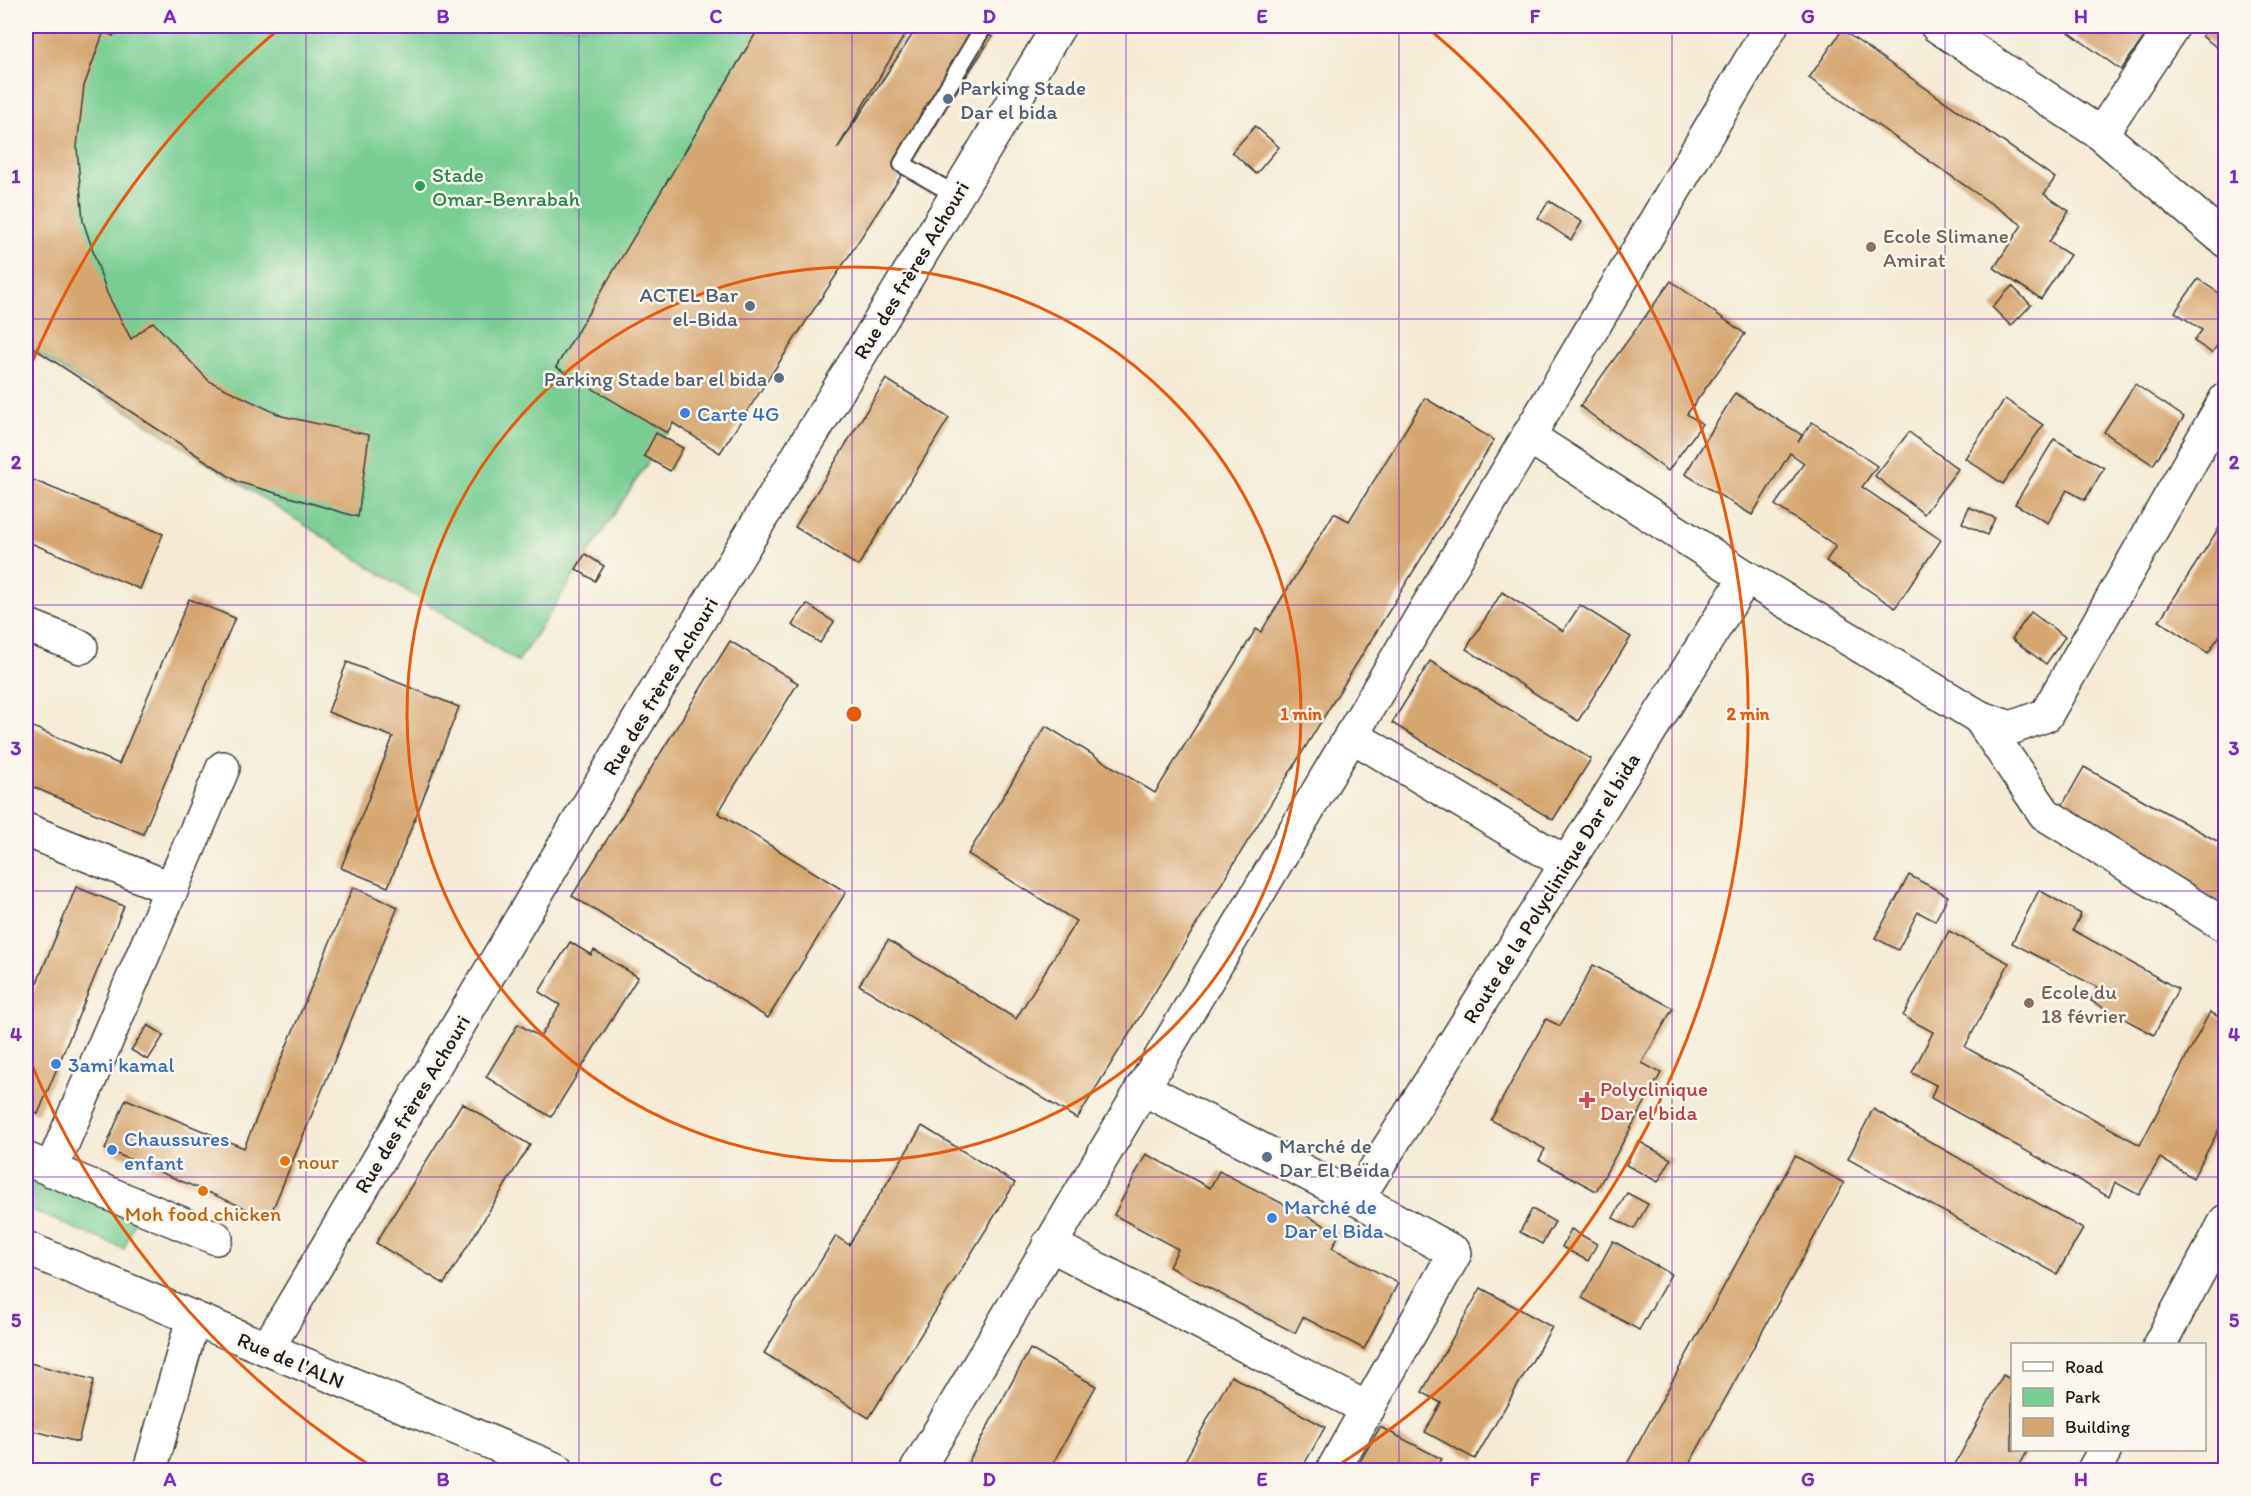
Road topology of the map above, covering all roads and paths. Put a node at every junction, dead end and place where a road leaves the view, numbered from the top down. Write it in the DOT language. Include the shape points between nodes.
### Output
graph roads {
  1 [pos="984,26"];
  2 [pos="1059,26"];
  3 [pos="1771,26"];
  4 [pos="1938,26"];
  5 [pos="2173,26"];
  6 [pos="2101,134"];
  7 [pos="956,195"];
  8 [pos="2226,241"];
  9 [pos="2226,399"];
  10 [pos="1528,436"];
  11 [pos="1746,577"];
  12 [pos="26,624"];
  13 [pos="81,647"];
  14 [pos="1979,717"];
  15 [pos="1351,735"];
  16 [pos="223,768"];
  17 [pos="26,830"];
  18 [pos="1567,864"];
  19 [pos="172,889"];
  20 [pos="2226,926"];
  21 [pos="1142,1088"];
  22 [pos="38,1164"];
  23 [pos="1357,1199"];
  24 [pos="2226,1221"];
  25 [pos="216,1238"];
  26 [pos="1049,1244"];
  27 [pos="26,1248"];
  28 [pos="193,1319"];
  29 [pos="2161,1343"];
  30 [pos="267,1349"];
  31 [pos="1368,1409"];
  32 [pos="2104,1451"];
  33 [pos="150,1470"];
  34 [pos="557,1470"];
  35 [pos="917,1470"];
  36 [pos="1332,1470"];
  37 [pos="2094,1470"];
  1 -- 7 [label="lane" via="902,164"];
  2 -- 7 [label="street, Rue des frères Achouri"];
  3 -- 10 [label="street"];
  4 -- 6 [label="street"];
  5 -- 6 [label="street"];
  6 -- 8 [label="street"];
  7 -- 30 [label="street, Rue des frères Achouri" via="650,701"];
  9 -- 14 [label="street" via="2046,715 2012,728"];
  10 -- 11 [label="street"];
  10 -- 15 [label="street"];
  11 -- 14 [label="street"];
  11 -- 18 [label="street, Route de la Polyclinique Dar el bida"];
  12 -- 13 [label="street"];
  14 -- 20 [label="street" via="2045,814"];
  15 -- 18 [label="street"];
  15 -- 21 [label="street"];
  16 -- 19 [label="street"];
  17 -- 19 [label="street"];
  18 -- 23 [label="street, Route de la Polyclinique Dar el bida"];
  19 -- 22 [label="street"];
  21 -- 23 [label="street"];
  21 -- 26 [label="street"];
  22 -- 25 [label="street"];
  23 -- 31 [label="street" via="1455,1253"];
  24 -- 29 [label="street"];
  26 -- 31 [label="street"];
  26 -- 35 [label="street"];
  27 -- 28 [label="street, Rue de l'ALN"];
  28 -- 30 [label="street, Rue de l'ALN"];
  28 -- 33 [label="street"];
  30 -- 34 [label="street, Rue de l'ALN"];
  31 -- 36 [label="street"];
  32 -- 37 [label="street"];
}
